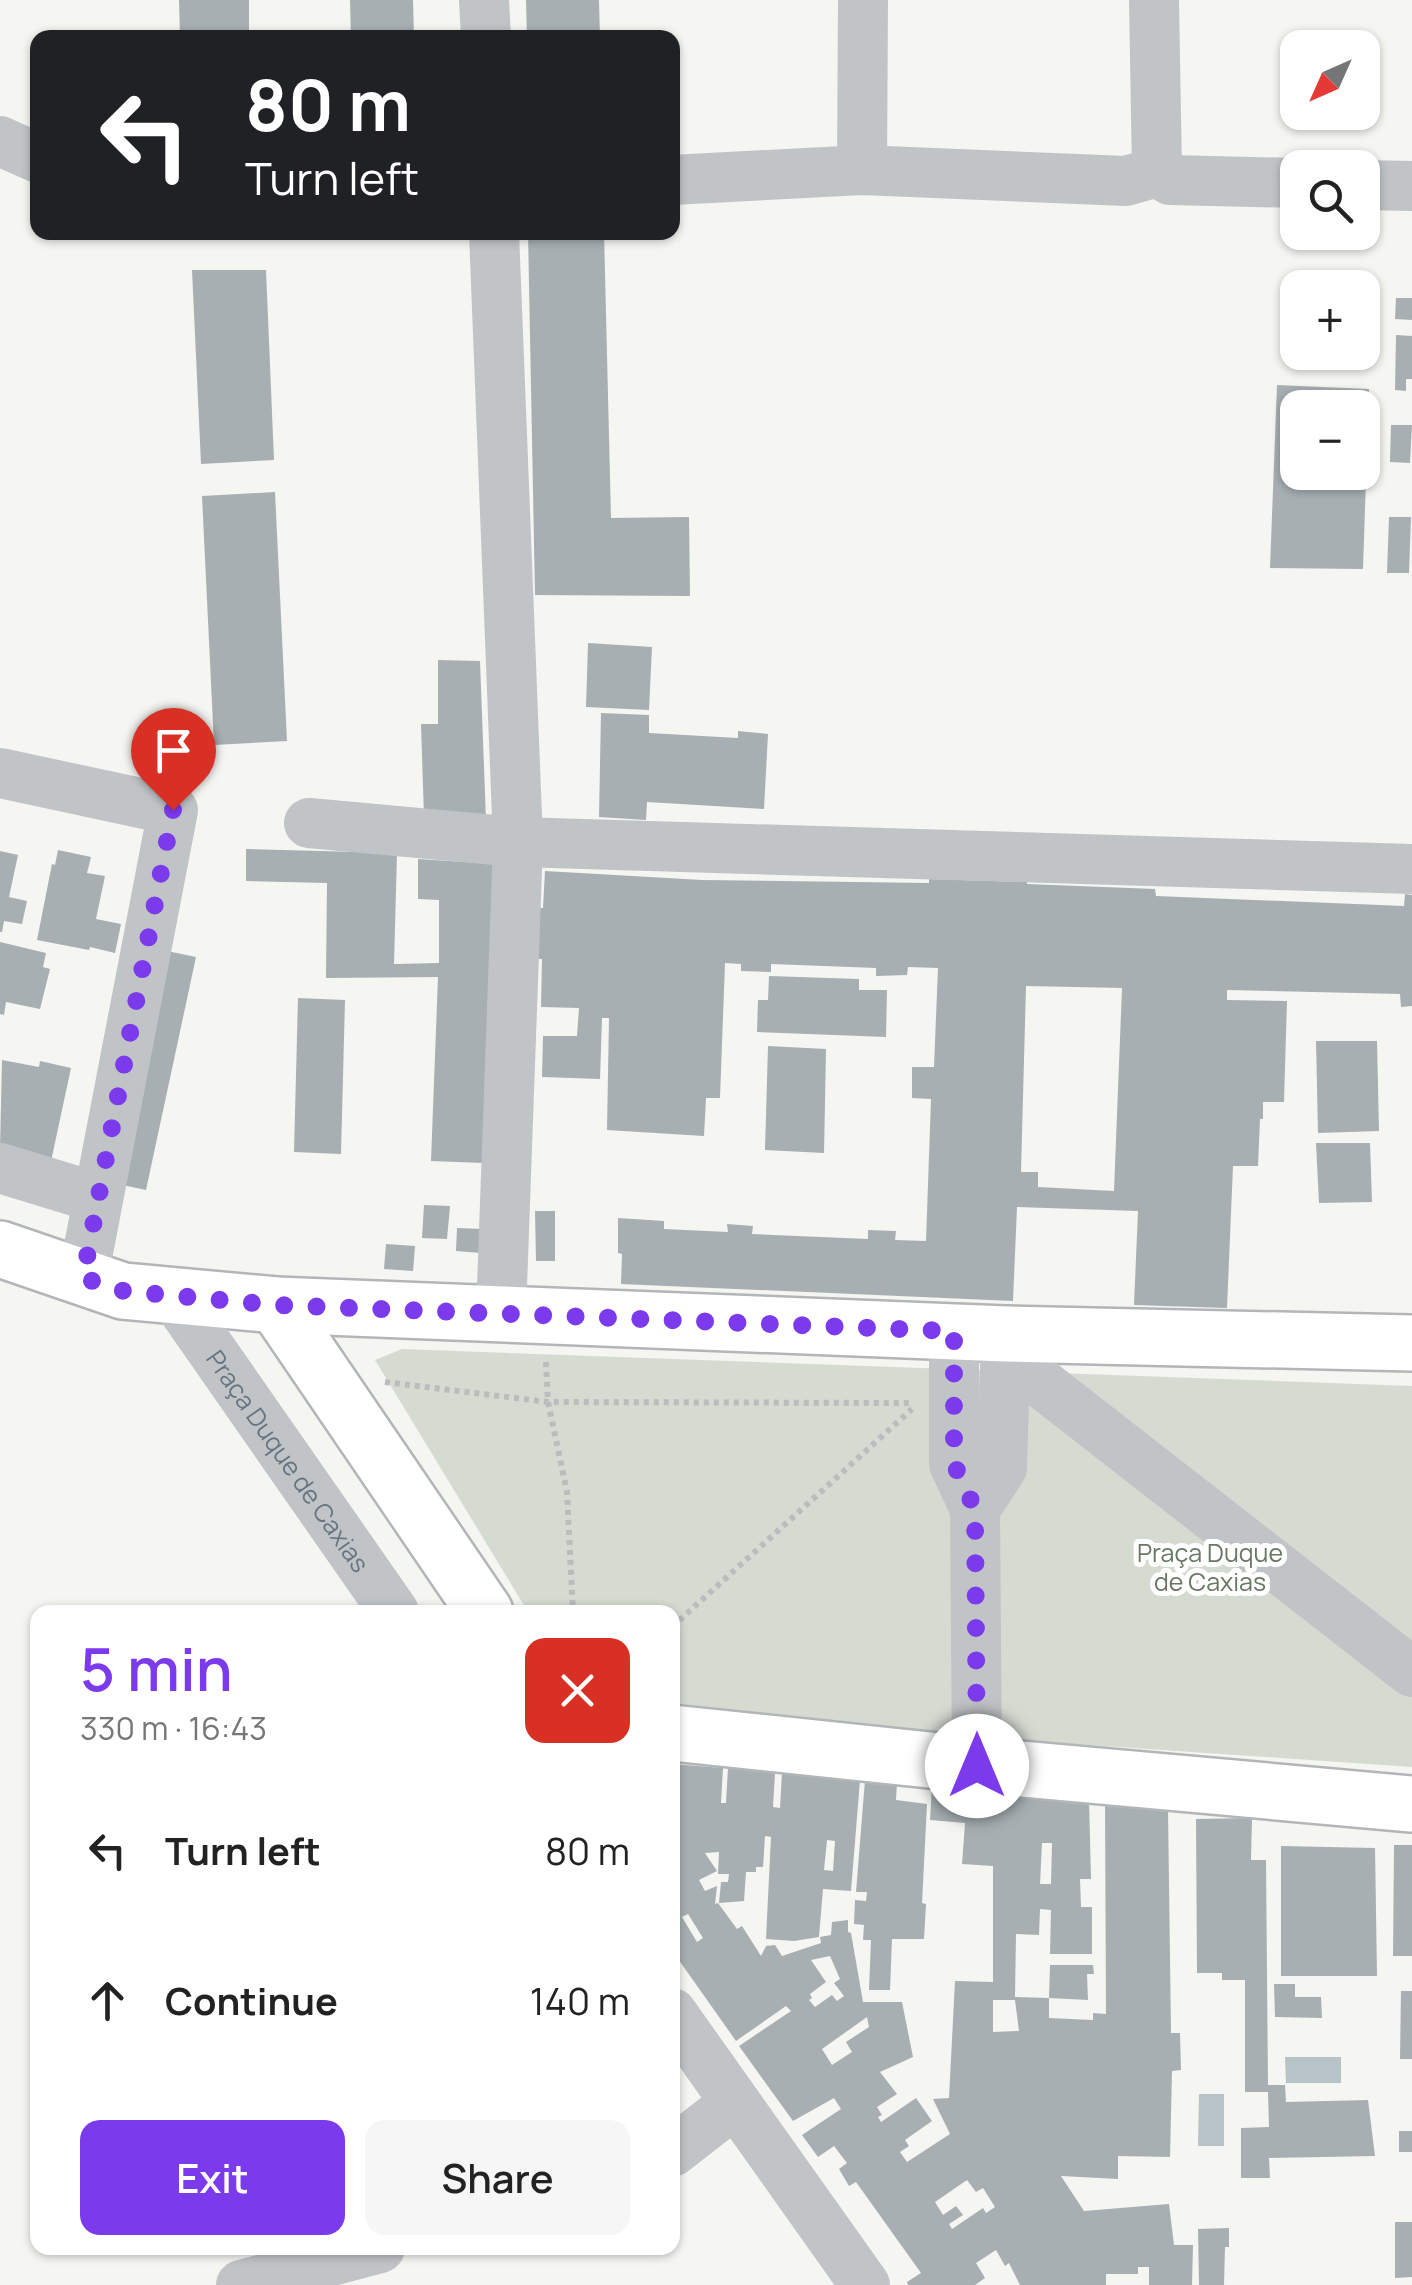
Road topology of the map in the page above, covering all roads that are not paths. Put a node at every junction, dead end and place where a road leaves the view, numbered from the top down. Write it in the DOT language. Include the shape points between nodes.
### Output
graph roads {
  1 [pos="484,0"];
  2 [pos="863,0"];
  3 [pos="1154,0"];
  4 [pos="486,30"];
  5 [pos="0,140"];
  6 [pos="30,154"];
  7 [pos="862,170"];
  8 [pos="1157,172"];
  9 [pos="680,180"];
  10 [pos="1280,183"];
  11 [pos="1380,185"];
  12 [pos="1412,186"];
  13 [pos="494,240"];
  14 [pos="0,773"];
  15 [pos="309,823"];
  16 [pos="518,842"];
  17 [pos="1412,869"];
  18 [pos="0,1168"];
  19 [pos="98,1198"];
  20 [pos="0,1249"];
  21 [pos="83,1278"];
  22 [pos="173,1295"];
  23 [pos="276,1305"];
  24 [pos="522,1315"];
  25 [pos="988,1340"];
  26 [pos="1412,1342"];
  27 [pos="389,1605"];
  28 [pos="480,1605"];
  29 [pos="1412,1672"];
  30 [pos="680,1734"];
  31 [pos="977,1766"];
  32 [pos="1412,1804"];
  33 [pos="680,2024"];
  34 [pos="735,2103"];
  35 [pos="680,2146"];
  36 [pos="340,2255"];
  37 [pos="249,2271"];
  38 [pos="865,2285"];
  1 -- 4 [label="street"];
  2 -- 7 [label="street"];
  3 -- 8 [label="street"];
  5 -- 6 [label="street"];
  7 -- 8 [label="street" via="1126,181"];
  7 -- 9 [label="street"];
  8 -- 10 [label="street" via="1170,180"];
  11 -- 12 [label="street"];
  13 -- 16 [label="street"];
  14 -- 19 [label="street" via="173,810"];
  15 -- 16 [label="street"];
  16 -- 17 [label="street"];
  16 -- 24 [label="street"];
  18 -- 19 [label="street"];
  19 -- 21 [label="street"];
  20 -- 21 [label="main road"];
  21 -- 22 [label="main road" via="124,1291"];
  22 -- 23 [label="main road"];
  22 -- 27 [label="street, Praça Duque de Caxias"];
  23 -- 24 [label="main road"];
  23 -- 28 [label="main road"];
  24 -- 25 [label="main road"];
  25 -- 26 [label="main road"];
  25 -- 29 [label="street"];
  25 -- 31 [label="street" via="954,1464 975,1509"];
  30 -- 31 [label="main road"];
  31 -- 32 [label="main road"];
  33 -- 34 [label="street"];
  34 -- 35 [label="street"];
  34 -- 38 [label="street"];
  36 -- 37 [label="street"];
}
